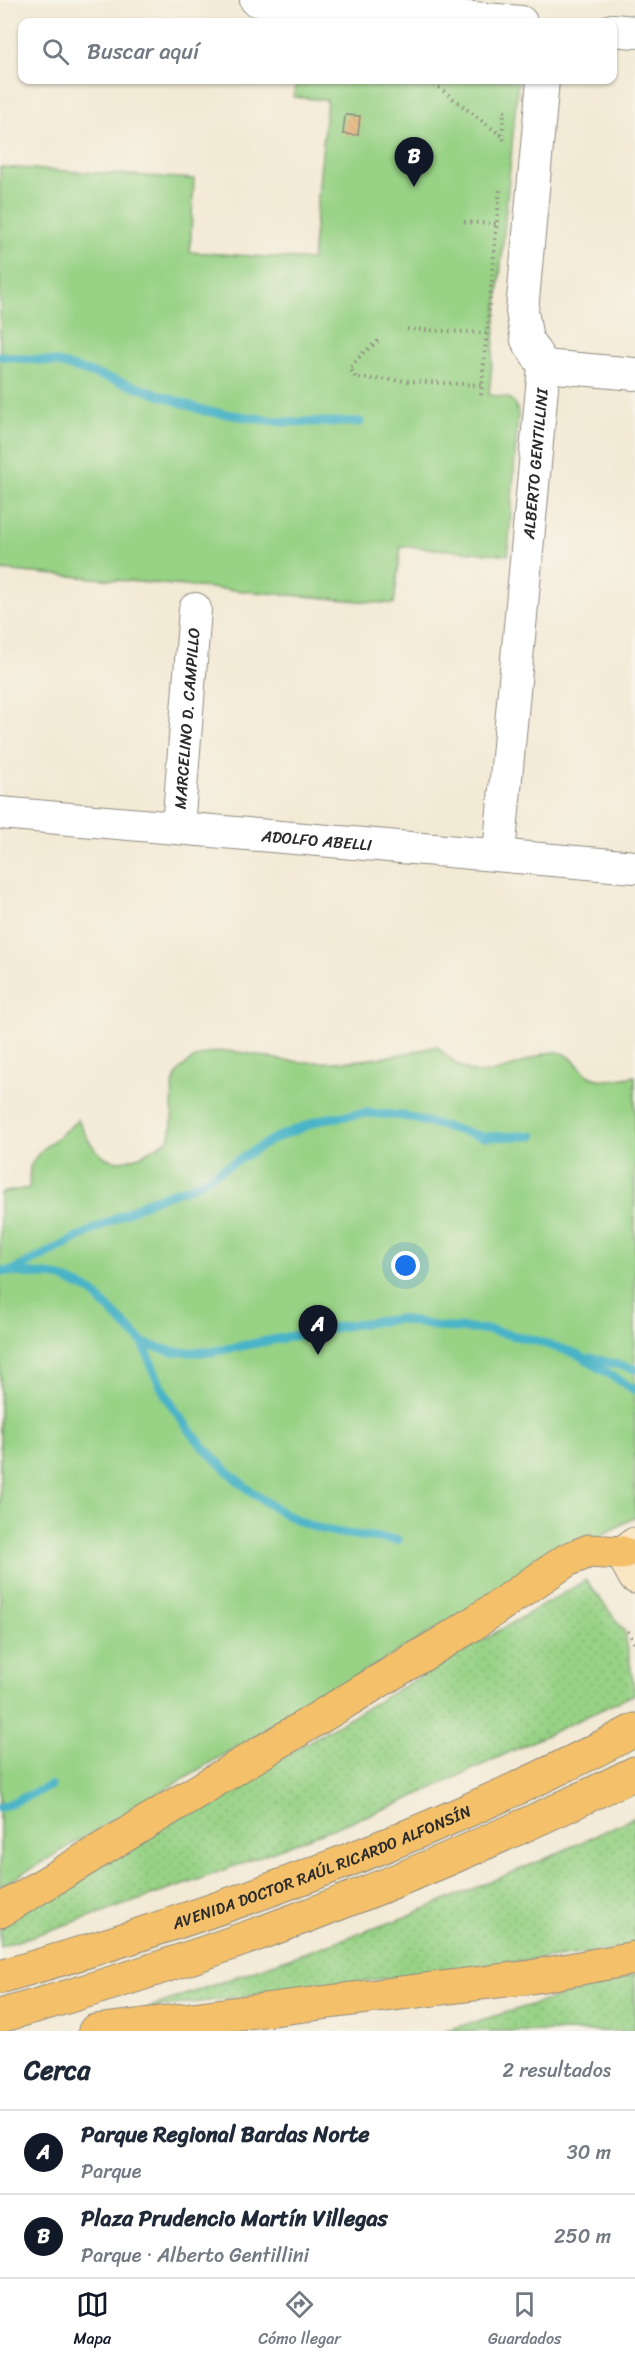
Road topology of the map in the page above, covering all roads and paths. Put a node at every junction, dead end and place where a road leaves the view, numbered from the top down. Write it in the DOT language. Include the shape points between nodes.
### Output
graph roads {
  1 [pos="256,0"];
  2 [pos="473,18"];
  3 [pos="617,30"];
  4 [pos="635,32"];
  5 [pos="434,84"];
  6 [pos="543,84"];
  7 [pos="508,101"];
  8 [pos="502,136"];
  9 [pos="504,148"];
  10 [pos="501,180"];
  11 [pos="464,222"];
  12 [pos="496,224"];
  13 [pos="407,329"];
  14 [pos="486,333"];
  15 [pos="378,341"];
  16 [pos="544,366"];
  17 [pos="635,374"];
  18 [pos="481,385"];
  19 [pos="480,394"];
  20 [pos="195,609"];
  21 [pos="0,813"];
  22 [pos="178,828"];
  23 [pos="499,854"];
  24 [pos="635,867"];
  25 [pos="630,1558"];
  26 [pos="628,1631"];
  27 [pos="635,1644"];
  28 [pos="635,1730"];
  29 [pos="635,1773"];
  30 [pos="0,1911"];
  31 [pos="635,1958"];
  32 [pos="0,1977"];
  33 [pos="0,2016"];
  34 [pos="95,2031"];
  1 -- 2 [label="street"];
  3 -- 4 [label="street"];
  5 -- 8 [label="path"];
  6 -- 16 [label="street, ALBERTO GENTILLINI" via="522,311 527,340"];
  7 -- 8 [label="path"];
  8 -- 9 [label="path"];
  10 -- 12 [label="path"];
  11 -- 12 [label="path"];
  12 -- 14 [label="path"];
  13 -- 14 [label="path"];
  14 -- 18 [label="path"];
  15 -- 18 [label="path" via="350,368 356,378"];
  16 -- 17 [label="street"];
  16 -- 23 [label="street, ALBERTO GENTILLINI"];
  18 -- 19 [label="path"];
  20 -- 22 [label="street, MARCELINO D. CAMPILLO"];
  21 -- 22 [label="street, ADOLFO ABELLI"];
  22 -- 23 [label="street, ADOLFO ABELLI"];
  23 -- 24 [label="street, ADOLFO ABELLI"];
  25 -- 30 [label="highway" via="589,1551 567,1560 465,1629"];
  26 -- 27 [label="path"];
  28 -- 32 [label="highway, AVENIDA DOCTOR RAÚL RICARDO ALFONSÍN" via="540,1778 352,1857 177,1921"];
  29 -- 33 [label="highway" via="516,1830 353,1898 152,1969"];
  31 -- 34 [label="highway" via="531,1977"];
}
